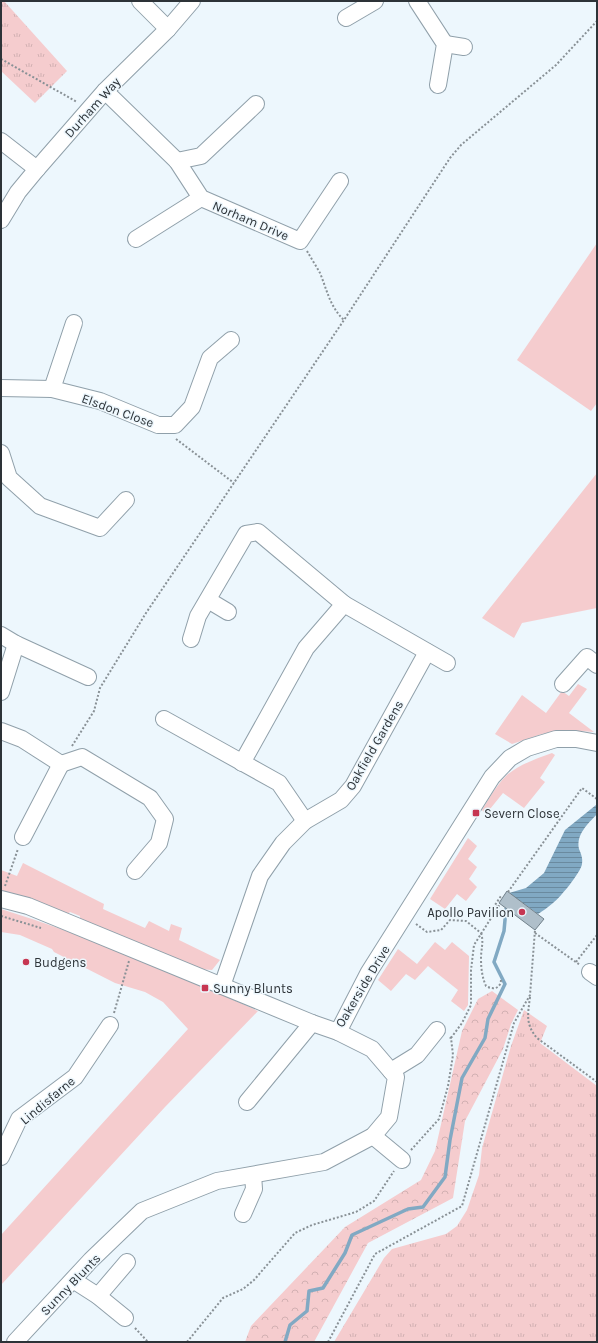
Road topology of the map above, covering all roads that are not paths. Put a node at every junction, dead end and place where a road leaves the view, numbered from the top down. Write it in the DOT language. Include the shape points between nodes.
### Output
graph roads {
  1 [pos="140,1"];
  2 [pos="192,1"];
  3 [pos="375,1"];
  4 [pos="417,1"];
  5 [pos="346,18"];
  6 [pos="168,29"];
  7 [pos="445,44"];
  8 [pos="464,47"];
  9 [pos="438,85"];
  10 [pos="105,91"];
  11 [pos="256,104"];
  12 [pos="1,141"];
  13 [pos="177,161"];
  14 [pos="37,169"];
  15 [pos="340,181"];
  16 [pos="201,198"];
  17 [pos="1,220"];
  18 [pos="136,239"];
  19 [pos="74,323"];
  20 [pos="231,340"];
  21 [pos="1,388"];
  22 [pos="52,389"];
  23 [pos="1,453"];
  24 [pos="126,500"];
  25 [pos="208,600"];
  26 [pos="344,604"];
  27 [pos="228,612"];
  28 [pos="1,635"];
  29 [pos="191,638"];
  30 [pos="16,644"];
  31 [pos="427,652"];
  32 [pos="447,663"];
  33 [pos="597,665"];
  34 [pos="88,677"];
  35 [pos="563,684"];
  36 [pos="1,692"];
  37 [pos="164,719"];
  38 [pos="1,731"];
  39 [pos="597,743"];
  40 [pos="242,762"];
  41 [pos="61,764"];
  42 [pos="305,821"];
  43 [pos="23,837"];
  44 [pos="135,871"];
  45 [pos="2,894"];
  46 [pos="222,986"];
  47 [pos="312,1023"];
  48 [pos="110,1025"];
  49 [pos="438,1030"];
  50 [pos="338,1032"];
  51 [pos="391,1071"];
  52 [pos="246,1102"];
  53 [pos="373,1136"];
  54 [pos="1,1157"];
  55 [pos="402,1160"];
  56 [pos="253,1175"];
  57 [pos="243,1214"];
  58 [pos="127,1262"];
  59 [pos="73,1280"];
  60 [pos="98,1296"];
  61 [pos="125,1318"];
  62 [pos="15,1342"];
  1 -- 6 [label="street"];
  2 -- 6 [label="street, Durham Way"];
  3 -- 5 [label="street"];
  4 -- 7 [label="street"];
  6 -- 10 [label="street, Durham Way"];
  7 -- 8 [label="street"];
  7 -- 9 [label="street"];
  10 -- 13 [label="street, Norham Drive"];
  10 -- 14 [label="street, Durham Way"];
  11 -- 13 [label="street" via="201,156"];
  12 -- 14 [label="street"];
  13 -- 16 [label="street, Norham Drive"];
  14 -- 17 [label="street, Durham Way" via="18,192"];
  15 -- 16 [label="street, Norham Drive" via="300,241"];
  16 -- 18 [label="street, Norham Drive"];
  19 -- 22 [label="street"];
  20 -- 22 [label="street, Elsdon Close" via="210,358 192,407 175,425 158,425 100,401"];
  21 -- 22 [label="street, Elsdon Close"];
  23 -- 24 [label="street" via="9,478 40,506 100,528"];
  25 -- 26 [label="street" via="246,534 258,532"];
  25 -- 27 [label="street"];
  25 -- 29 [label="street" via="198,616"];
  26 -- 31 [label="street"];
  26 -- 40 [label="street" via="306,648"];
  28 -- 30 [label="street"];
  30 -- 34 [label="street"];
  30 -- 36 [label="street"];
  31 -- 32 [label="street"];
  31 -- 42 [label="street, Oakfield Gardens" via="352,786 341,800"];
  33 -- 35 [label="street" via="587,657"];
  37 -- 40 [label="street"];
  38 -- 41 [label="street" via="22,739"];
  39 -- 50 [label="street, Oakerside Drive" via="556,739 527,748 510,758 492,777 369,972"];
  40 -- 42 [label="street" via="279,784"];
  41 -- 43 [label="street"];
  41 -- 44 [label="street" via="82,757 150,798 165,819 159,843"];
  42 -- 46 [label="street, Oakfield Gardens" via="283,843 260,876"];
  45 -- 46 [label="street, Oakerside Drive"];
  46 -- 47 [label="street, Oakerside Drive"];
  47 -- 50 [label="street, Oakerside Drive"];
  47 -- 52 [label="street"];
  48 -- 54 [label="street, Lindisfarne" via="75,1077 20,1120"];
  49 -- 51 [label="street" via="417,1055"];
  50 -- 51 [label="street" via="372,1049"];
  51 -- 53 [label="street, Sunny Blunts" via="396,1077 389,1117"];
  53 -- 55 [label="street"];
  53 -- 56 [label="street, Sunny Blunts" via="324,1162"];
  56 -- 57 [label="street" via="254,1189"];
  56 -- 59 [label="street, Sunny Blunts" via="216,1181 142,1211"];
  58 -- 60 [label="street"];
  59 -- 60 [label="street"];
  59 -- 62 [label="street, Sunny Blunts"];
  60 -- 61 [label="street"];
}
